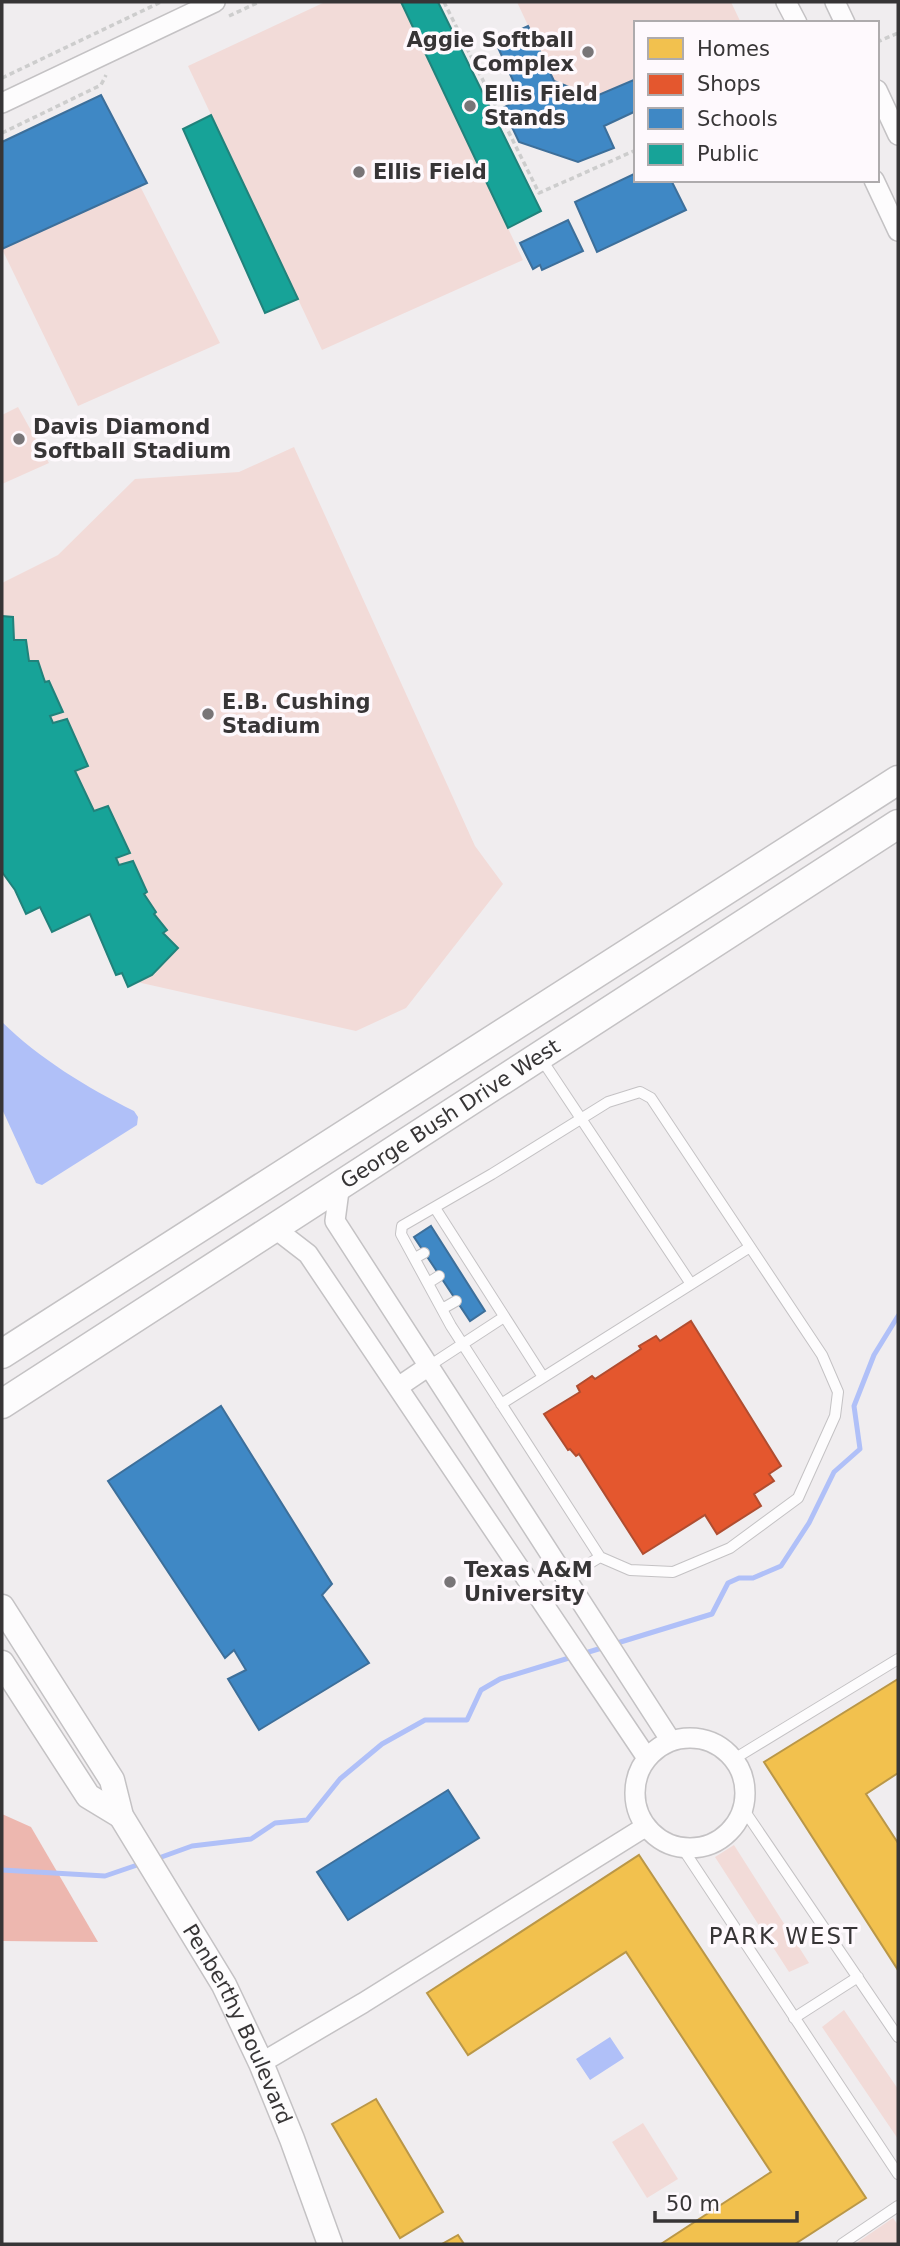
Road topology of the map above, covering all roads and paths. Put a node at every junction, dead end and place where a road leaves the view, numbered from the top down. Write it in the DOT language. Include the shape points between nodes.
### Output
graph roads {
  1 [pos="161,2"];
  2 [pos="259,2"];
  3 [pos="444,2"];
  4 [pos="786,2"];
  5 [pos="835,2"];
  6 [pos="218,11"];
  7 [pos="796,21"];
  8 [pos="844,21"];
  9 [pos="898,33"];
  10 [pos="879,41"];
  11 [pos="107,73"];
  12 [pos="2,78"];
  13 [pos="879,94"];
  14 [pos="2,103"];
  15 [pos="2,132"];
  16 [pos="898,135"];
  17 [pos="634,151"];
  18 [pos="875,182"];
  19 [pos="898,231"];
  20 [pos="898,780"];
  21 [pos="898,824"];
  22 [pos="640,944"];
  23 [pos="539,1055"];
  24 [pos="581,1119"];
  25 [pos="340,1183"];
  26 [pos="435,1208"];
  27 [pos="273,1227"];
  28 [pos="452,1235"];
  29 [pos="441,1242"];
  30 [pos="750,1247"];
  31 [pos="466,1258"];
  32 [pos="456,1265"];
  33 [pos="439,1276"];
  34 [pos="428,1283"];
  35 [pos="483,1284"];
  36 [pos="691,1284"];
  37 [pos="472,1291"];
  38 [pos="456,1301"];
  39 [pos="442,1309"];
  40 [pos="503,1317"];
  41 [pos="463,1344"];
  42 [pos="2,1354"];
  43 [pos="429,1366"];
  44 [pos="542,1377"];
  45 [pos="398,1387"];
  46 [pos="2,1404"];
  47 [pos="501,1404"];
  48 [pos="600,1557"];
  49 [pos="566,1577"];
  50 [pos="2,1607"];
  51 [pos="898,1658"];
  52 [pos="2,1663"];
  53 [pos="671,1741"];
  54 [pos="647,1758"];
  55 [pos="734,1759"];
  56 [pos="744,1810"];
  57 [pos="121,1816"];
  58 [pos="645,1826"];
  59 [pos="683,1849"];
  60 [pos="858,1977"];
  61 [pos="794,2018"];
  62 [pos="898,2037"];
  63 [pos="261,2063"];
  64 [pos="898,2174"];
  65 [pos="898,2206"];
  66 [pos="330,2244"];
  67 [pos="842,2244"];
  1 -- 12 [label="path"];
  2 -- 6 [label="path"];
  3 -- 17 [label="path" via="539,193"];
  4 -- 7 [label="street"];
  5 -- 8 [label="street"];
  6 -- 14 [label="street"];
  9 -- 10 [label="path"];
  11 -- 15 [label="path" via="101,85"];
  13 -- 16 [label="street"];
  18 -- 19 [label="street"];
  20 -- 22 [label="main road, George Bush Drive West"];
  21 -- 23 [label="main road, George Bush Drive West"];
  22 -- 23 [label="main road" via="620,984 537,1039"];
  22 -- 42 [label="main road, George Bush Drive West"];
  23 -- 24 [label="lane"];
  23 -- 25 [label="main road, George Bush Drive West"];
  24 -- 26 [label="lane"];
  24 -- 30 [label="lane" via="625,1095 640,1092 651,1098"];
  24 -- 36 [label="lane"];
  25 -- 27 [label="main road, George Bush Drive West"];
  25 -- 43 [label="street" via="335,1221"];
  26 -- 28 [label="lane"];
  26 -- 34 [label="lane" via="402,1226 401,1234 419,1255"];
  27 -- 45 [label="street" via="308,1254"];
  27 -- 46 [label="main road, George Bush Drive West"];
  28 -- 29 [label="lane"];
  28 -- 31 [label="lane"];
  30 -- 36 [label="lane"];
  30 -- 48 [label="lane" via="822,1355 838,1392 835,1416 798,1498 730,1548 673,1572 630,1570"];
  31 -- 32 [label="lane"];
  31 -- 35 [label="lane"];
  33 -- 34 [label="lane"];
  34 -- 39 [label="lane"];
  35 -- 37 [label="lane"];
  35 -- 40 [label="lane"];
  36 -- 44 [label="lane"];
  38 -- 39 [label="lane"];
  39 -- 41 [label="lane"];
  40 -- 41 [label="lane"];
  40 -- 44 [label="lane"];
  41 -- 43 [label="lane"];
  41 -- 47 [label="lane"];
  43 -- 45 [label="street"];
  43 -- 49 [label="street"];
  44 -- 47 [label="lane"];
  45 -- 54 [label="street"];
  47 -- 48 [label="lane"];
  48 -- 49 [label="lane"];
  49 -- 53 [label="street"];
  50 -- 57 [label="street, Penberthy Boulevard" via="112,1780"];
  51 -- 55 [label="lane"];
  52 -- 57 [label="street, Penberthy Boulevard" via="88,1796"];
  53 -- 54 [label="street"];
  53 -- 55 [label="street" via="694,1738 716,1744"];
  54 -- 58 [label="street" via="634,1792"];
  55 -- 56 [label="street" via="743,1774"];
  56 -- 59 [label="street" via="721,1840 703,1848"];
  56 -- 60 [label="lane"];
  57 -- 63 [label="street, Penberthy Boulevard" via="223,1985"];
  58 -- 59 [label="street" via="662,1841"];
  58 -- 63 [label="street"];
  59 -- 61 [label="lane"];
  60 -- 61 [label="lane"];
  60 -- 62 [label="lane"];
  61 -- 64 [label="lane"];
  63 -- 66 [label="street, Penberthy Boulevard"];
  65 -- 67 [label="lane"];
}
